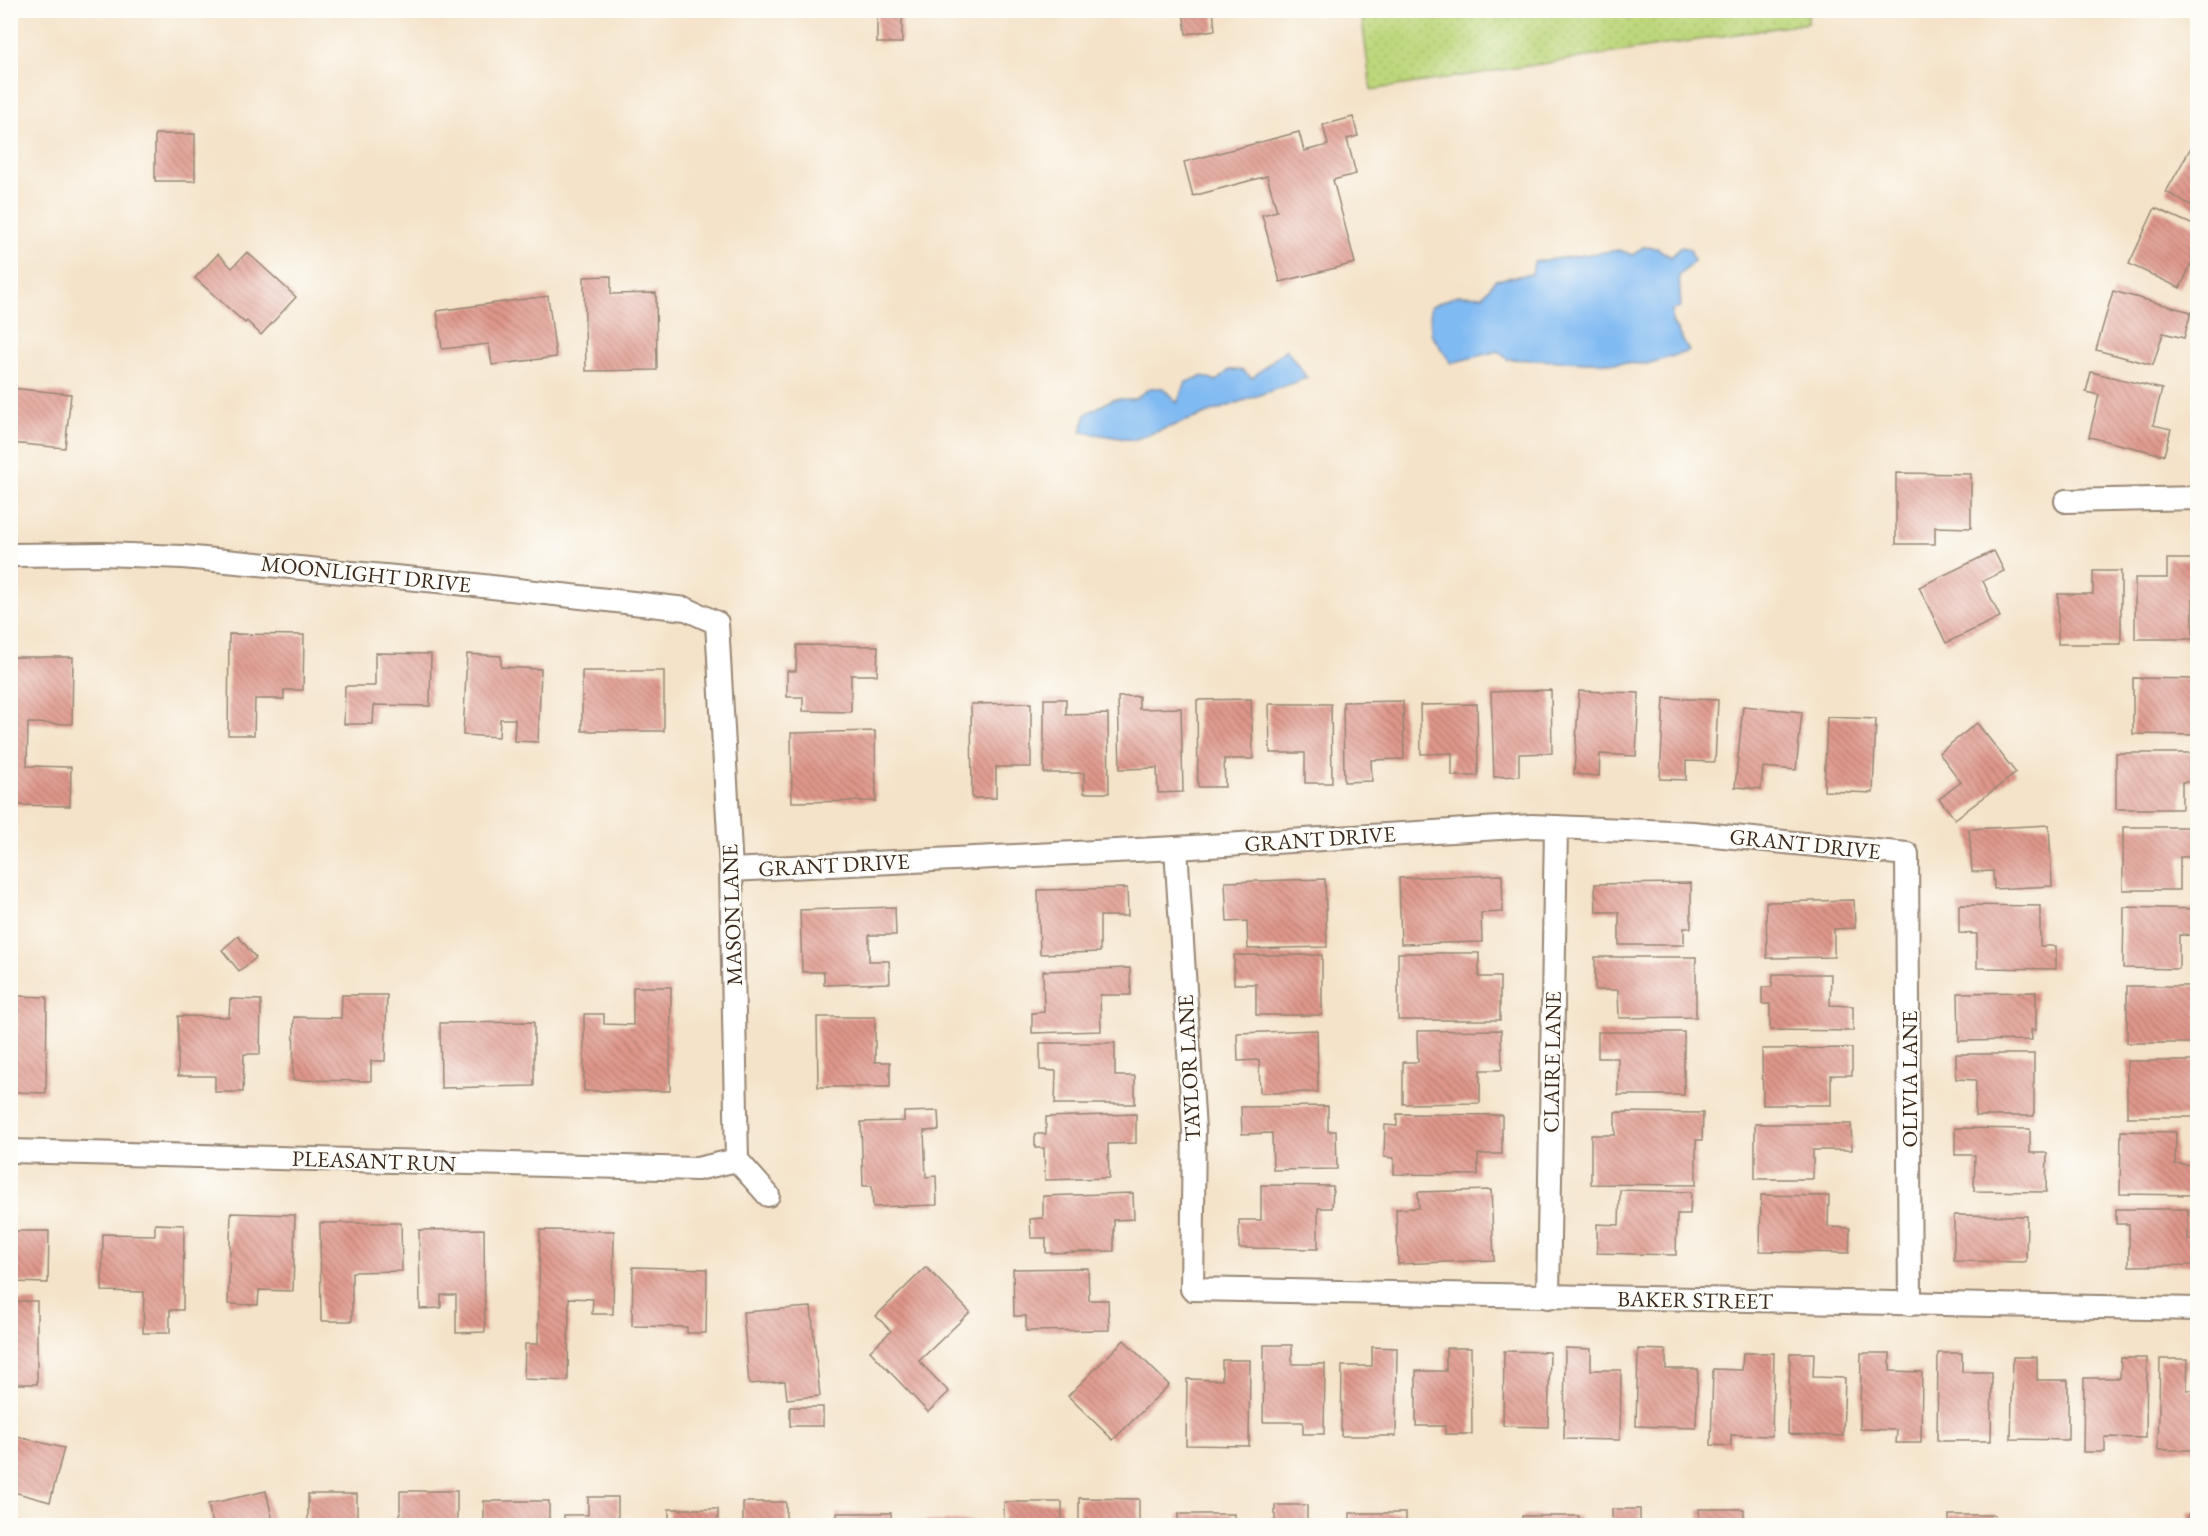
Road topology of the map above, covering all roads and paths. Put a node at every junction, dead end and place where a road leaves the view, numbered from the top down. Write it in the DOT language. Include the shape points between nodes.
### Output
graph roads {
  1 [pos="2198,498"];
  2 [pos="2066,501"];
  3 [pos="10,555"];
  4 [pos="717,622"];
  5 [pos="1556,827"];
  6 [pos="1176,848"];
  7 [pos="1907,854"];
  8 [pos="731,870"];
  9 [pos="10,1151"];
  10 [pos="737,1161"];
  11 [pos="768,1195"];
  12 [pos="1192,1289"];
  13 [pos="1548,1296"];
  14 [pos="1910,1304"];
  15 [pos="2198,1309"];
  1 -- 2 [label="street"];
  3 -- 4 [label="street, MOONLIGHT DRIVE" via="183,557 448,582 686,609"];
  4 -- 8 [label="street, MASON LANE"];
  5 -- 6 [label="street, GRANT DRIVE"];
  5 -- 7 [label="street, GRANT DRIVE" via="1693,833"];
  5 -- 13 [label="street, CLAIRE LANE"];
  6 -- 8 [label="street, GRANT DRIVE"];
  6 -- 12 [label="street, TAYLOR LANE" via="1194,1130"];
  7 -- 14 [label="street, OLIVIA LANE"];
  8 -- 10 [label="street, MASON LANE"];
  9 -- 10 [label="street, PLEASANT RUN" via="698,1169"];
  10 -- 11 [label="street"];
  12 -- 13 [label="street, BAKER STREET"];
  13 -- 14 [label="street, BAKER STREET"];
  14 -- 15 [label="street, BAKER STREET"];
}
